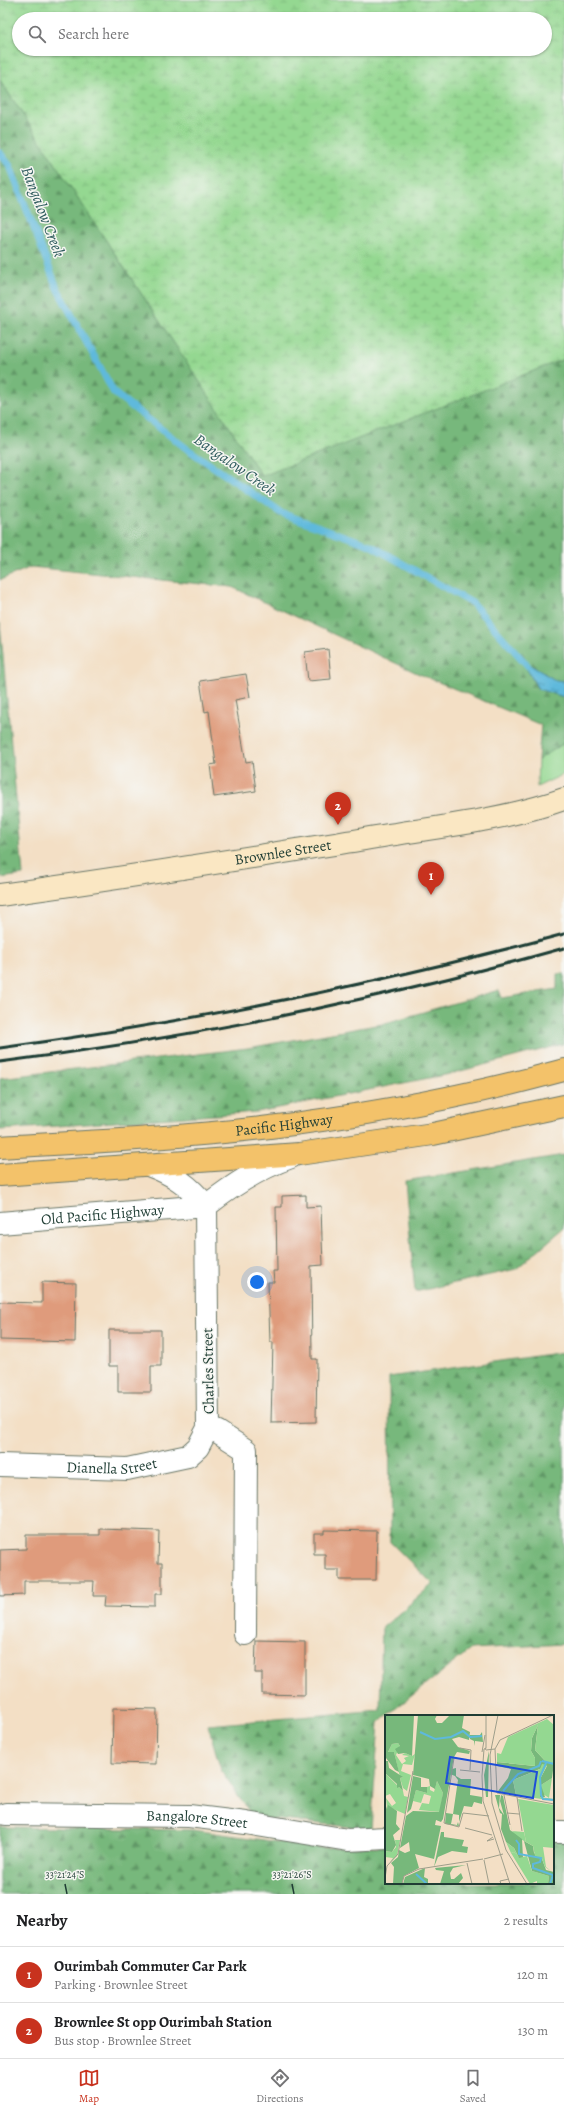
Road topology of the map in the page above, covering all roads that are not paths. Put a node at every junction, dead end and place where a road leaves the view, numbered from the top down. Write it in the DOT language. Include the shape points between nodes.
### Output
graph roads {
  1 [pos="564,799"];
  2 [pos="0,895"];
  3 [pos="564,1070"];
  4 [pos="564,1106"];
  5 [pos="0,1147"];
  6 [pos="299,1154"];
  7 [pos="148,1165"];
  8 [pos="0,1175"];
  9 [pos="206,1206"];
  10 [pos="0,1223"];
  11 [pos="208,1428"];
  12 [pos="0,1465"];
  13 [pos="245,1634"];
  14 [pos="6,1814"];
  15 [pos="385,1838"];
  1 -- 2 [label="street, Brownlee Street" via="473,821 132,877"];
  3 -- 5 [label="main road, Pacific Highway" via="403,1107 262,1128"];
  4 -- 6 [label="main road, Pacific Highway" via="433,1134"];
  6 -- 7 [label="main road, Pacific Highway"];
  6 -- 9 [label="street" via="253,1173"];
  7 -- 8 [label="main road, Pacific Highway"];
  7 -- 9 [label="street" via="178,1178 192,1189"];
  9 -- 10 [label="street, Old Pacific Highway"];
  9 -- 11 [label="street, Charles Street"];
  11 -- 12 [label="street, Dianella Street" via="198,1447 188,1456 127,1469"];
  11 -- 13 [label="street, Charles Street" via="246,1450"];
  14 -- 15 [label="street, Bangalore Street" via="188,1816 246,1822 348,1840"];
}
